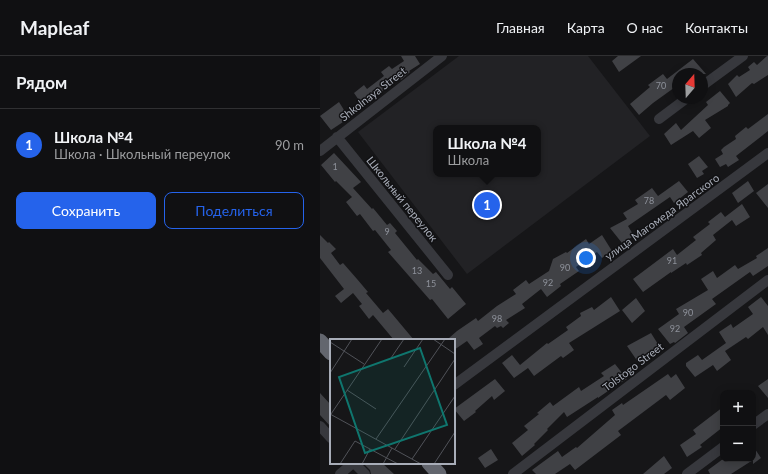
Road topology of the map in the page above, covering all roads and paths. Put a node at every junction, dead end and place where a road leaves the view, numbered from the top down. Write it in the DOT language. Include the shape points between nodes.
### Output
graph roads {
  1 [pos="442,56"];
  2 [pos="743,56"];
  3 [pos="708,82"];
  4 [pos="678,104"];
  5 [pos="658,119"];
  6 [pos="337,138"];
  7 [pos="320,151"];
  8 [pos="768,153"];
  9 [pos="448,275"];
  10 [pos="768,280"];
  11 [pos="320,341"];
  12 [pos="330,352"];
  13 [pos="455,384"];
  14 [pos="768,414"];
  15 [pos="756,423"];
  16 [pos="320,426"];
  17 [pos="330,437"];
  18 [pos="720,449"];
  19 [pos="353,464"];
  20 [pos="355,464"];
  21 [pos="430,464"];
  22 [pos="340,474"];
  23 [pos="365,474"];
  24 [pos="440,474"];
  25 [pos="513,474"];
  26 [pos="687,474"];
  1 -- 6 [label="street, Shkolnaya Street"];
  2 -- 3 [label="street"];
  4 -- 5 [label="street"];
  6 -- 7 [label="street, Shkolnaya Street"];
  6 -- 9 [label="street, Школьный переулок"];
  8 -- 13 [label="street, улица Магомеда Ярагского"];
  10 -- 25 [label="street, Tolstogo Street"];
  11 -- 12 [label="highway"];
  14 -- 15 [label="street"];
  16 -- 17 [label="street"];
  18 -- 26 [label="street"];
  19 -- 22 [label="street"];
  20 -- 23 [label="street"];
  21 -- 24 [label="highway"];
}
